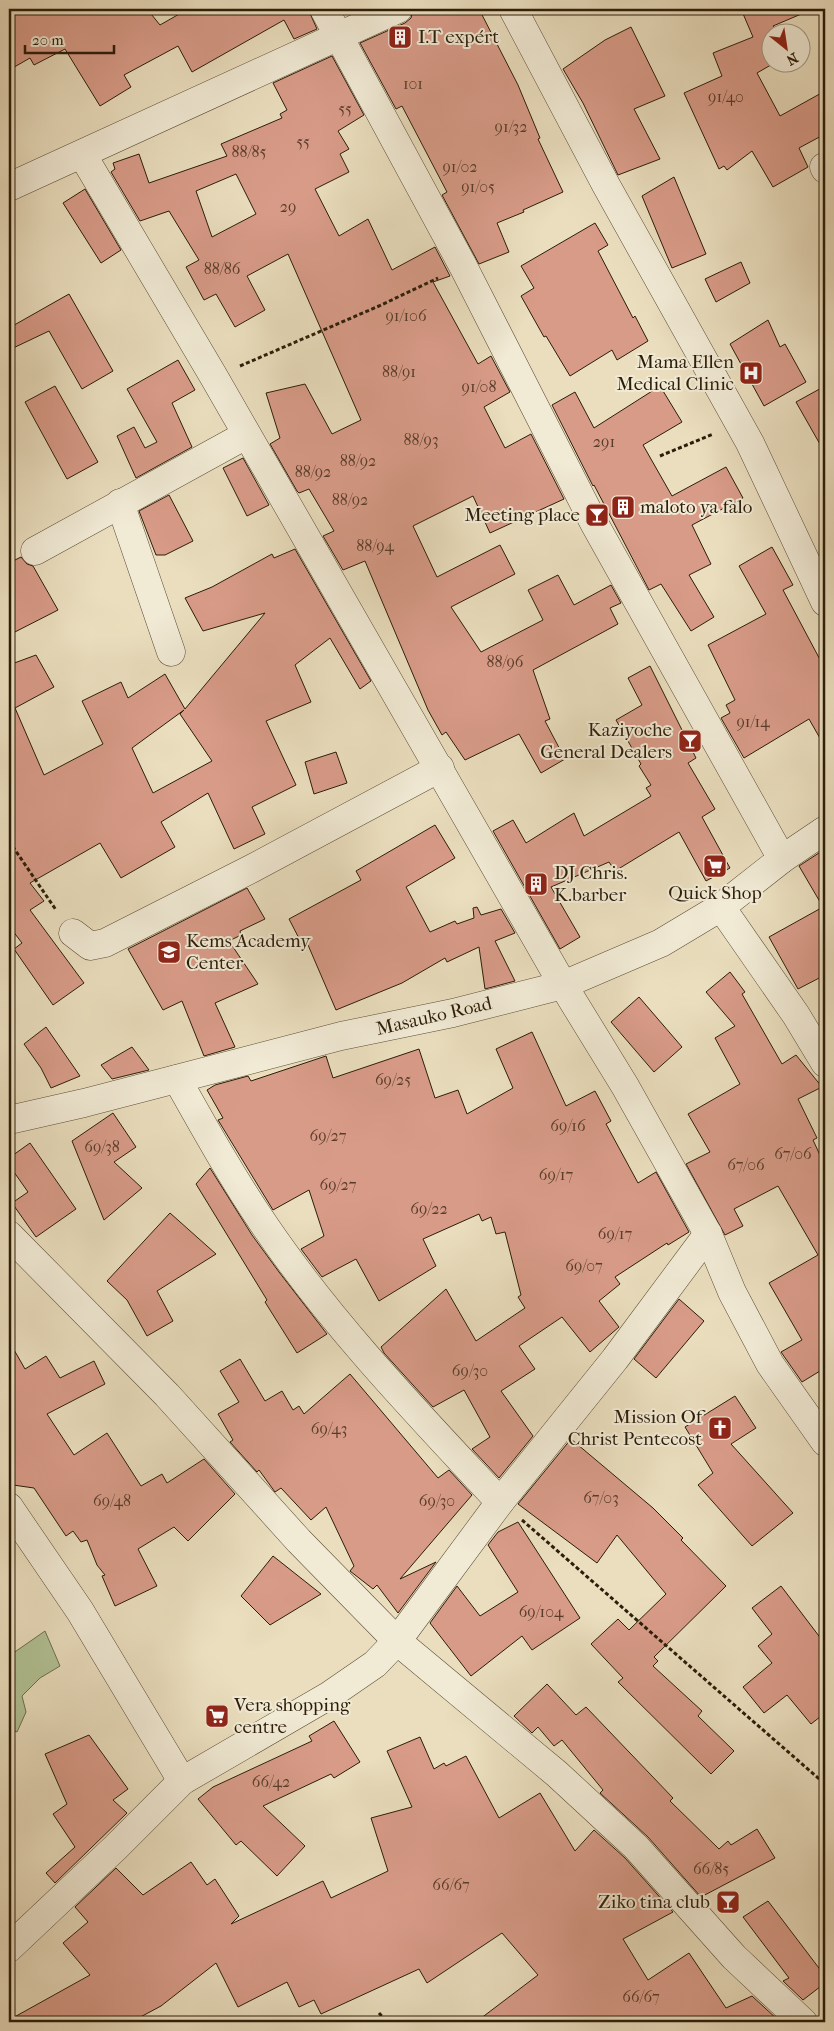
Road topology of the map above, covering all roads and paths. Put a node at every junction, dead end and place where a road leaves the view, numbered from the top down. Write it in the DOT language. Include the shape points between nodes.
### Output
graph roads {
  1 [pos="324,9"];
  2 [pos="398,9"];
  3 [pos="513,9"];
  4 [pos="338,36"];
  5 [pos="82,154"];
  6 [pos="9,187"];
  7 [pos="463,266"];
  8 [pos="214,378"];
  9 [pos="739,423"];
  10 [pos="246,435"];
  11 [pos="660,456"];
  12 [pos="120,503"];
  13 [pos="35,551"];
  14 [pos="825,602"];
  15 [pos="171,652"];
  16 [pos="440,768"];
  17 [pos="825,830"];
  18 [pos="9,841"];
  19 [pos="782,859"];
  20 [pos="721,907"];
  21 [pos="72,933"];
  22 [pos="563,985"];
  23 [pos="825,1064"];
  24 [pos="178,1079"];
  25 [pos="9,1120"];
  26 [pos="708,1234"];
  27 [pos="9,1235"];
  28 [pos="825,1442"];
  29 [pos="500,1502"];
  30 [pos="9,1507"];
  31 [pos="396,1641"];
  32 [pos="182,1781"];
  33 [pos="825,1784"];
  34 [pos="9,1948"];
  35 [pos="380,2013"];
  36 [pos="387,2022"];
  37 [pos="803,2022"];
  1 -- 4 [label="street"];
  2 -- 4 [label="street"];
  3 -- 9 [label="street" via="606,185"];
  4 -- 5 [label="street"];
  4 -- 7 [label="street"];
  5 -- 6 [label="street"];
  5 -- 8 [label="street"];
  7 -- 8 [label="path"];
  7 -- 19 [label="street" via="594,522"];
  8 -- 10 [label="street"];
  9 -- 11 [label="path"];
  9 -- 14 [label="street"];
  10 -- 12 [label="street"];
  10 -- 16 [label="street"];
  12 -- 13 [label="street"];
  12 -- 15 [label="street"];
  16 -- 21 [label="street" via="105,943 90,946"];
  16 -- 22 [label="street"];
  17 -- 19 [label="street, Masauko Road"];
  18 -- 21 [label="path"];
  19 -- 20 [label="street, Masauko Road"];
  20 -- 22 [label="street, Masauko Road" via="661,942"];
  20 -- 23 [label="street" via="796,1015"];
  22 -- 24 [label="street, Masauko Road" via="453,1013 341,1036"];
  22 -- 26 [label="street" via="625,1086"];
  24 -- 25 [label="street, Masauko Road"];
  24 -- 29 [label="street" via="211,1141 265,1226 376,1367"];
  26 -- 28 [label="street" via="732,1292 770,1364"];
  26 -- 29 [label="street" via="615,1359"];
  27 -- 31 [label="street" via="166,1395 298,1541"];
  29 -- 31 [label="street"];
  29 -- 33 [label="path"];
  30 -- 32 [label="street" via="80,1611"];
  31 -- 32 [label="street" via="375,1664 330,1695"];
  31 -- 37 [label="street" via="557,1774 629,1841 734,1957"];
  32 -- 34 [label="street"];
  35 -- 36 [label="path"];
}
